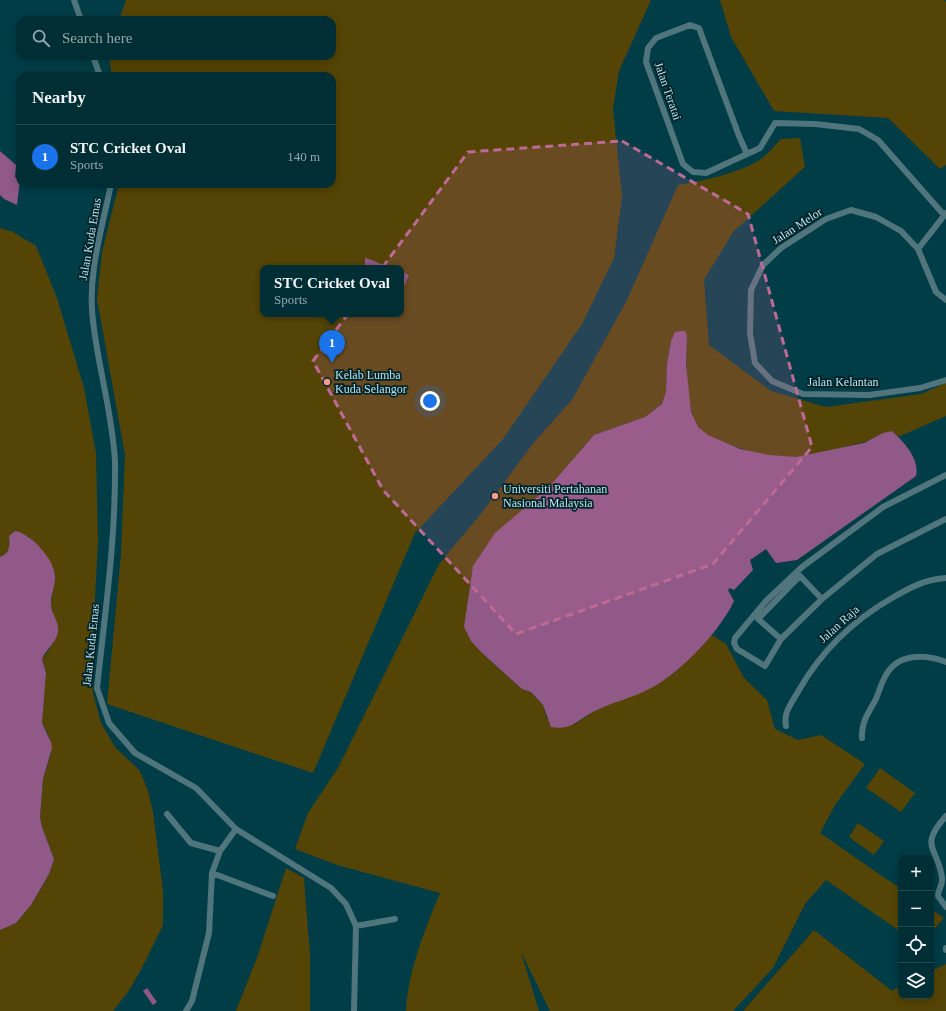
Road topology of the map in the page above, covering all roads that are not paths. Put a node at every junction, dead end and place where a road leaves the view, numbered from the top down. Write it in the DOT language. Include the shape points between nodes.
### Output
graph roads {
  1 [pos="74,0"];
  2 [pos="79,16"];
  3 [pos="94,60"];
  4 [pos="99,72"];
  5 [pos="747,154"];
  6 [pos="110,188"];
  7 [pos="945,214"];
  8 [pos="918,249"];
  9 [pos="946,300"];
  10 [pos="750,333"];
  11 [pos="946,380"];
  12 [pos="946,475"];
  13 [pos="946,519"];
  14 [pos="946,578"];
  15 [pos="822,599"];
  16 [pos="781,639"];
  17 [pos="946,662"];
  18 [pos="786,726"];
  19 [pos="862,738"];
  20 [pos="167,814"];
  21 [pos="946,816"];
  22 [pos="236,829"];
  23 [pos="220,851"];
  24 [pos="212,873"];
  25 [pos="273,896"];
  26 [pos="946,906"];
  27 [pos="395,919"];
  28 [pos="356,926"];
  29 [pos="186,1011"];
  30 [pos="354,1011"];
  1 -- 2 [label="street"];
  3 -- 4 [label="street"];
  5 -- 5 [label="street, Jalan Teratai" via="699,28 690,25 656,38 648,48 646,62 682,164 693,172 706,173"];
  5 -- 7 [label="street" via="760,148 775,123 815,124 859,130 878,140"];
  6 -- 22 [label="street, Jalan Kuda Emas" via="95,259 92,296 93,322 115,461 112,553 97,688 109,723 135,753 196,788"];
  7 -- 8 [label="street"];
  8 -- 9 [label="street, Jalan Melor" via="936,292"];
  8 -- 10 [label="street, Jalan Melor" via="901,231 876,217 851,210 826,219 781,248 763,266 751,290"];
  10 -- 11 [label="street, Jalan Kelantan" via="755,363 772,381 803,394 869,395 920,388"];
  12 -- 16 [label="street" via="883,507 814,557 766,601 741,630 734,643 737,649 765,666"];
  13 -- 15 [label="street" via="877,554"];
  14 -- 18 [label="street, Jalan Raja" via="926,581 907,589 871,610 839,636 806,676 784,716"];
  15 -- 16 [label="street"];
  15 -- 16 [label="street" via="800,576 758,619"];
  17 -- 19 [label="street" via="930,657 911,657 902,659 894,665 886,674 864,720"];
  20 -- 23 [label="street" via="191,843"];
  21 -- 26 [label="street" via="935,829 931,839 932,850 942,878 938,896"];
  22 -- 23 [label="street"];
  22 -- 28 [label="street, Jalan Kuda Emas" via="331,888 346,904"];
  23 -- 24 [label="street"];
  24 -- 25 [label="street"];
  24 -- 29 [label="street" via="209,933 192,1002"];
  27 -- 28 [label="street"];
  28 -- 30 [label="street, Jalan Kuda Emas"];
}
